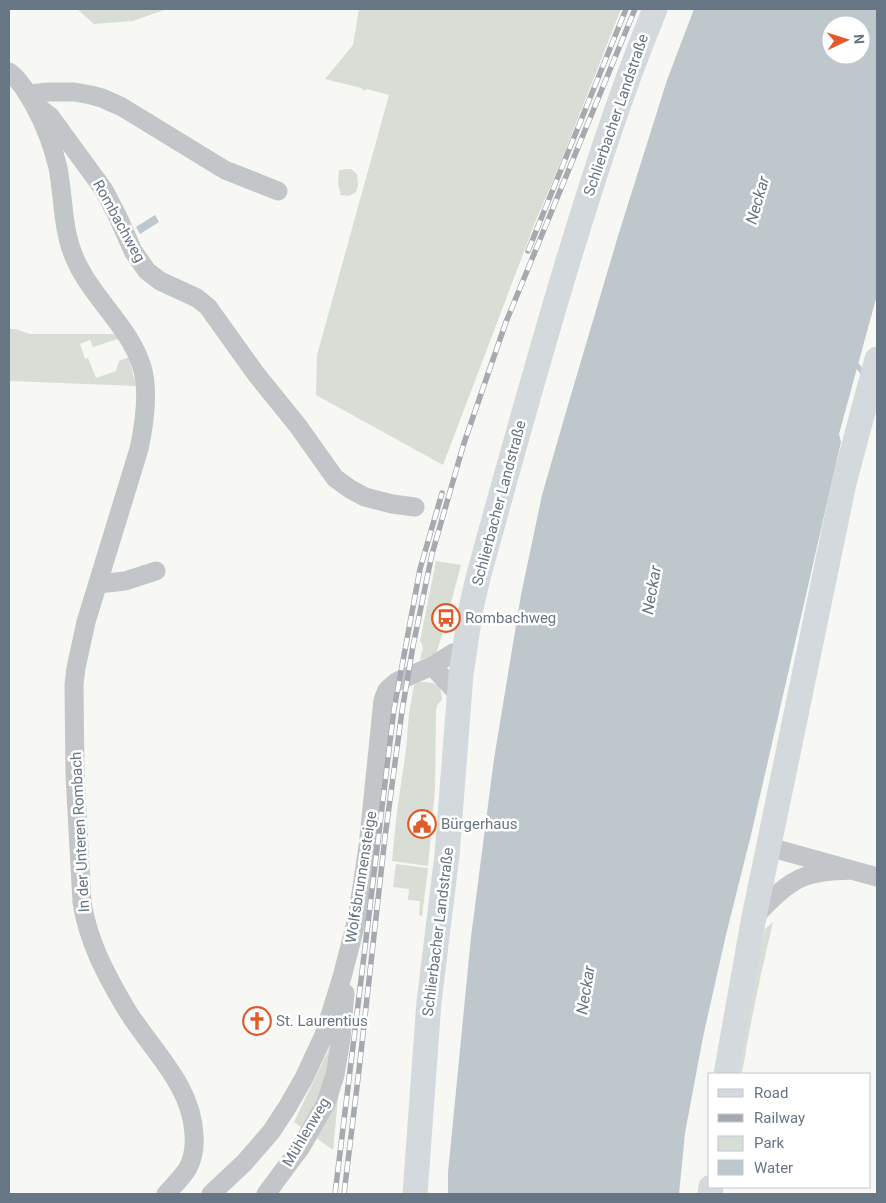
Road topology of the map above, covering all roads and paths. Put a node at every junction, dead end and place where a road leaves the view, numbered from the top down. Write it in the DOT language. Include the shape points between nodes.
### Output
graph roads {
  1 [pos="655,9"];
  2 [pos="9,72"];
  3 [pos="32,101"];
  4 [pos="278,191"];
  5 [pos="877,359"];
  6 [pos="414,507"];
  7 [pos="156,572"];
  8 [pos="98,584"];
  9 [pos="464,654"];
  10 [pos="432,666"];
  11 [pos="460,696"];
  12 [pos="769,847"];
  13 [pos="852,870"];
  14 [pos="877,877"];
  15 [pos="754,917"];
  16 [pos="342,977"];
  17 [pos="726,1073"];
  18 [pos="166,1194"];
  19 [pos="211,1194"];
  20 [pos="266,1194"];
  21 [pos="415,1194"];
  1 -- 9 [label="main road, Schlierbacher Landstraße" via="593,177 539,357 479,574"];
  2 -- 3 [label="street, Rombachweg"];
  3 -- 4 [label="street" via="48,92 74,92 102,98 225,170"];
  3 -- 6 [label="street, Rombachweg" via="50,116 104,190 133,250 147,271 208,307 335,478 365,498"];
  3 -- 8 [label="street, In der Unteren Rombach" via="54,153 67,235 75,261 129,339 145,381 143,432"];
  5 -- 12 [label="main road" via="844,483"];
  7 -- 8 [label="street" via="125,581"];
  8 -- 18 [label="street, In der Unteren Rombach" via="76,668 74,700 75,789 82,902 99,960 125,1008 170,1070 189,1107 194,1127 193,1155 188,1169"];
  9 -- 10 [label="street, Wolfsbrunnensteige" via="453,653"];
  9 -- 11 [label="main road, Schlierbacher Landstraße"];
  10 -- 11 [label="street"];
  10 -- 16 [label="street, Wolfsbrunnensteige" via="396,682 385,694 360,900"];
  11 -- 21 [label="main road, Schlierbacher Landstraße" via="447,855 427,1030"];
  12 -- 13 [label="street"];
  12 -- 15 [label="main road"];
  13 -- 14 [label="street"];
  13 -- 15 [label="street" via="802,878 779,892"];
  15 -- 17 [label="main road"];
  16 -- 19 [label="street, Wolfsbrunnensteige" via="320,1044 288,1106 260,1145"];
  16 -- 20 [label="street, Mühlenweg" via="345,1002 335,1075 326,1103 301,1147"];
}
